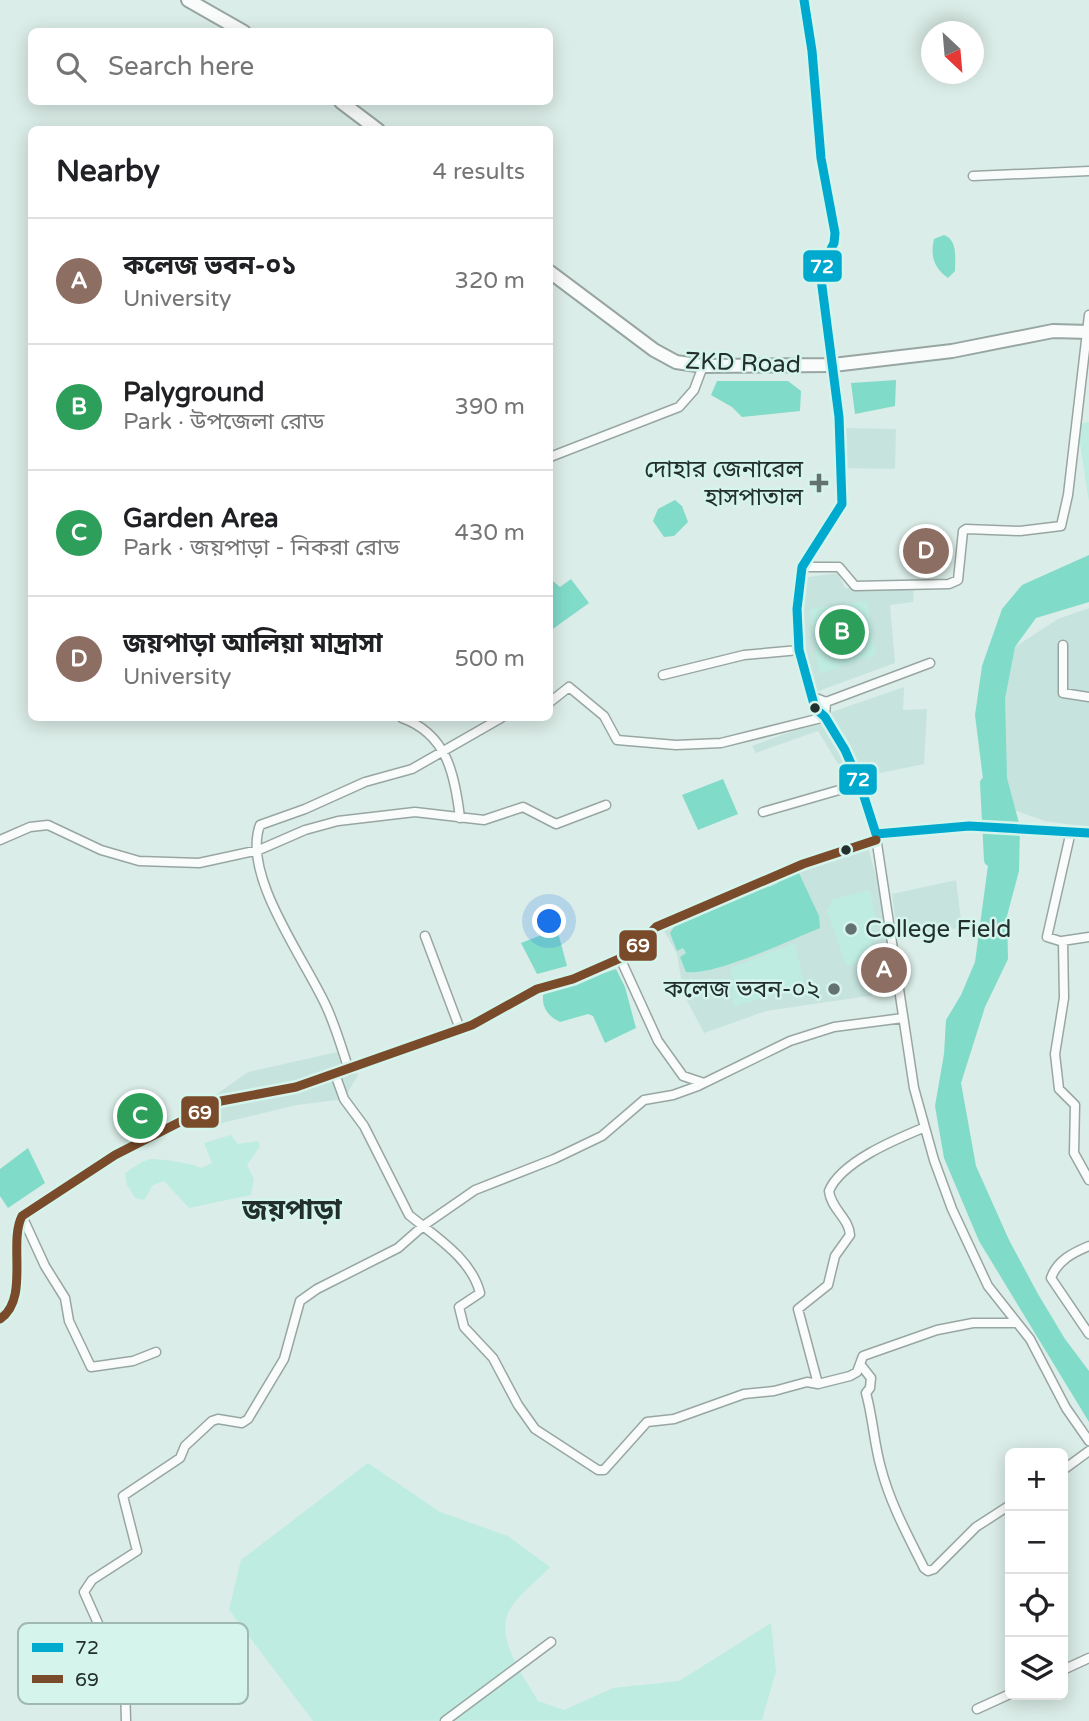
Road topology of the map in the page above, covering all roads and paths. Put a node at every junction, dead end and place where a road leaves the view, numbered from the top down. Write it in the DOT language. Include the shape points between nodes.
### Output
graph roads {
  1 [pos="188,0"];
  2 [pos="804,0"];
  3 [pos="237,28"];
  4 [pos="345,105"];
  5 [pos="373,126"];
  6 [pos="1089,172"];
  7 [pos="973,176"];
  8 [pos="553,274"];
  9 [pos="1089,315"];
  10 [pos="1087,332"];
  11 [pos="833,365"];
  12 [pos="703,366"];
  13 [pos="553,456"];
  14 [pos="802,567"];
  15 [pos="1063,645"];
  16 [pos="799,650"];
  17 [pos="930,663"];
  18 [pos="663,676"];
  19 [pos="813,697"];
  20 [pos="1089,697"];
  21 [pos="553,699"];
  22 [pos="826,702"];
  23 [pos="825,717"];
  24 [pos="408,721"];
  25 [pos="496,721"];
  26 [pos="444,752"];
  27 [pos="860,784"];
  28 [pos="606,805"];
  29 [pos="763,812"];
  30 [pos="460,818"];
  31 [pos="1071,831"];
  32 [pos="1089,833"];
  33 [pos="876,837"];
  34 [pos="0,840"];
  35 [pos="259,850"];
  36 [pos="425,936"];
  37 [pos="1089,937"];
  38 [pos="1062,941"];
  39 [pos="620,958"];
  40 [pos="903,1018"];
  41 [pos="460,1030"];
  42 [pos="349,1070"];
  43 [pos="335,1074"];
  44 [pos="704,1083"];
  45 [pos="923,1128"];
  46 [pos="1089,1180"];
  47 [pos="22,1216"];
  48 [pos="423,1226"];
  49 [pos="1089,1247"];
  50 [pos="0,1319"];
  51 [pos="1016,1323"];
  52 [pos="1089,1334"];
  53 [pos="156,1352"];
  54 [pos="860,1364"];
  55 [pos="818,1384"];
  56 [pos="1089,1441"];
  57 [pos="1089,1451"];
  58 [pos="1068,1466"];
  59 [pos="1005,1508"];
  60 [pos="98,1623"];
  61 [pos="551,1642"];
  62 [pos="1089,1658"];
  63 [pos="1068,1668"];
  64 [pos="1005,1696"];
  65 [pos="977,1709"];
  66 [pos="444,1721"];
  1 -- 3 [label="main road"];
  2 -- 11 [label="street" via="821,158 835,233 820,271"];
  4 -- 5 [label="main road"];
  6 -- 7 [label="street"];
  8 -- 12 [label="main road, ZKD Road" via="654,350 676,362"];
  9 -- 10 [label="street"];
  10 -- 11 [label="main road, ZKD Road" via="1053,331 952,351"];
  10 -- 14 [label="street" via="1065,519 1055,528 966,528 955,583 855,586 839,567"];
  11 -- 12 [label="main road, ZKD Road"];
  11 -- 14 [label="street" via="842,504"];
  12 -- 13 [label="street" via="694,390 679,407"];
  14 -- 16 [label="street" via="796,609"];
  15 -- 20 [label="street" via="1063,693"];
  16 -- 18 [label="street" via="744,655"];
  16 -- 19 [label="street"];
  17 -- 22 [label="street"];
  19 -- 22 [label="street"];
  19 -- 23 [label="street"];
  21 -- 23 [label="street" via="563,689 575,689 604,716 621,741 676,745 721,743"];
  22 -- 23 [label="street"];
  23 -- 27 [label="street"];
  24 -- 26 [label="street" via="431,733"];
  25 -- 26 [label="street"];
  26 -- 30 [label="street"];
  26 -- 35 [label="street" via="412,769 268,820 257,833"];
  27 -- 29 [label="street"];
  27 -- 33 [label="street"];
  28 -- 30 [label="street" via="562,823 550,822 523,807 484,820"];
  30 -- 35 [label="street" via="394,812 316,826"];
  31 -- 32 [label="street"];
  31 -- 33 [label="street" via="969,826"];
  31 -- 38 [label="street" via="1047,934"];
  33 -- 39 [label="street" via="656,927 636,951"];
  33 -- 40 [label="street"];
  34 -- 35 [label="street" via="48,825 101,850 139,861 199,863"];
  35 -- 42 [label="street" via="272,910 327,1009"];
  36 -- 41 [label="street"];
  37 -- 38 [label="street"];
  38 -- 46 [label="street" via="1064,998 1055,1054 1058,1085 1075,1105 1074,1153"];
  39 -- 41 [label="street" via="537,989"];
  39 -- 44 [label="street" via="658,1041 683,1076"];
  40 -- 44 [label="street" via="834,1027 790,1041"];
  40 -- 45 [label="street"];
  41 -- 42 [label="street"];
  42 -- 43 [label="street"];
  43 -- 47 [label="street" via="287,1090 221,1101 61,1188"];
  43 -- 48 [label="street" via="344,1099 364,1126 409,1215"];
  44 -- 48 [label="street" via="673,1096 644,1100 602,1136 475,1189"];
  45 -- 51 [label="street" via="952,1209 988,1286"];
  45 -- 55 [label="street" via="890,1142 840,1174 829,1191 850,1236 835,1256 831,1281 798,1309"];
  47 -- 50 [label="street" via="16,1226 17,1275 10,1312"];
  47 -- 53 [label="street" via="65,1298 69,1321 91,1367 133,1361"];
  48 -- 55 [label="street" via="461,1259 478,1285 480,1293 459,1307 464,1327 493,1358 535,1429 598,1470 604,1470 647,1422 674,1419 744,1394"];
  48 -- 60 [label="street" via="398,1248 300,1301 284,1359 248,1419 242,1423 212,1421 185,1446 180,1458 123,1496 137,1551 92,1580 84,1592"];
  49 -- 52 [label="street" via="1055,1267 1051,1278"];
  51 -- 54 [label="street" via="973,1322 937,1330 882,1347 863,1356"];
  51 -- 56 [label="street"];
  54 -- 55 [label="street" via="850,1376"];
  54 -- 59 [label="street" via="871,1378 866,1393 880,1466 892,1503 924,1568 934,1569 976,1527"];
  57 -- 58 [label="street"];
  61 -- 66 [label="street"];
  62 -- 63 [label="street"];
  64 -- 65 [label="street"];
}
